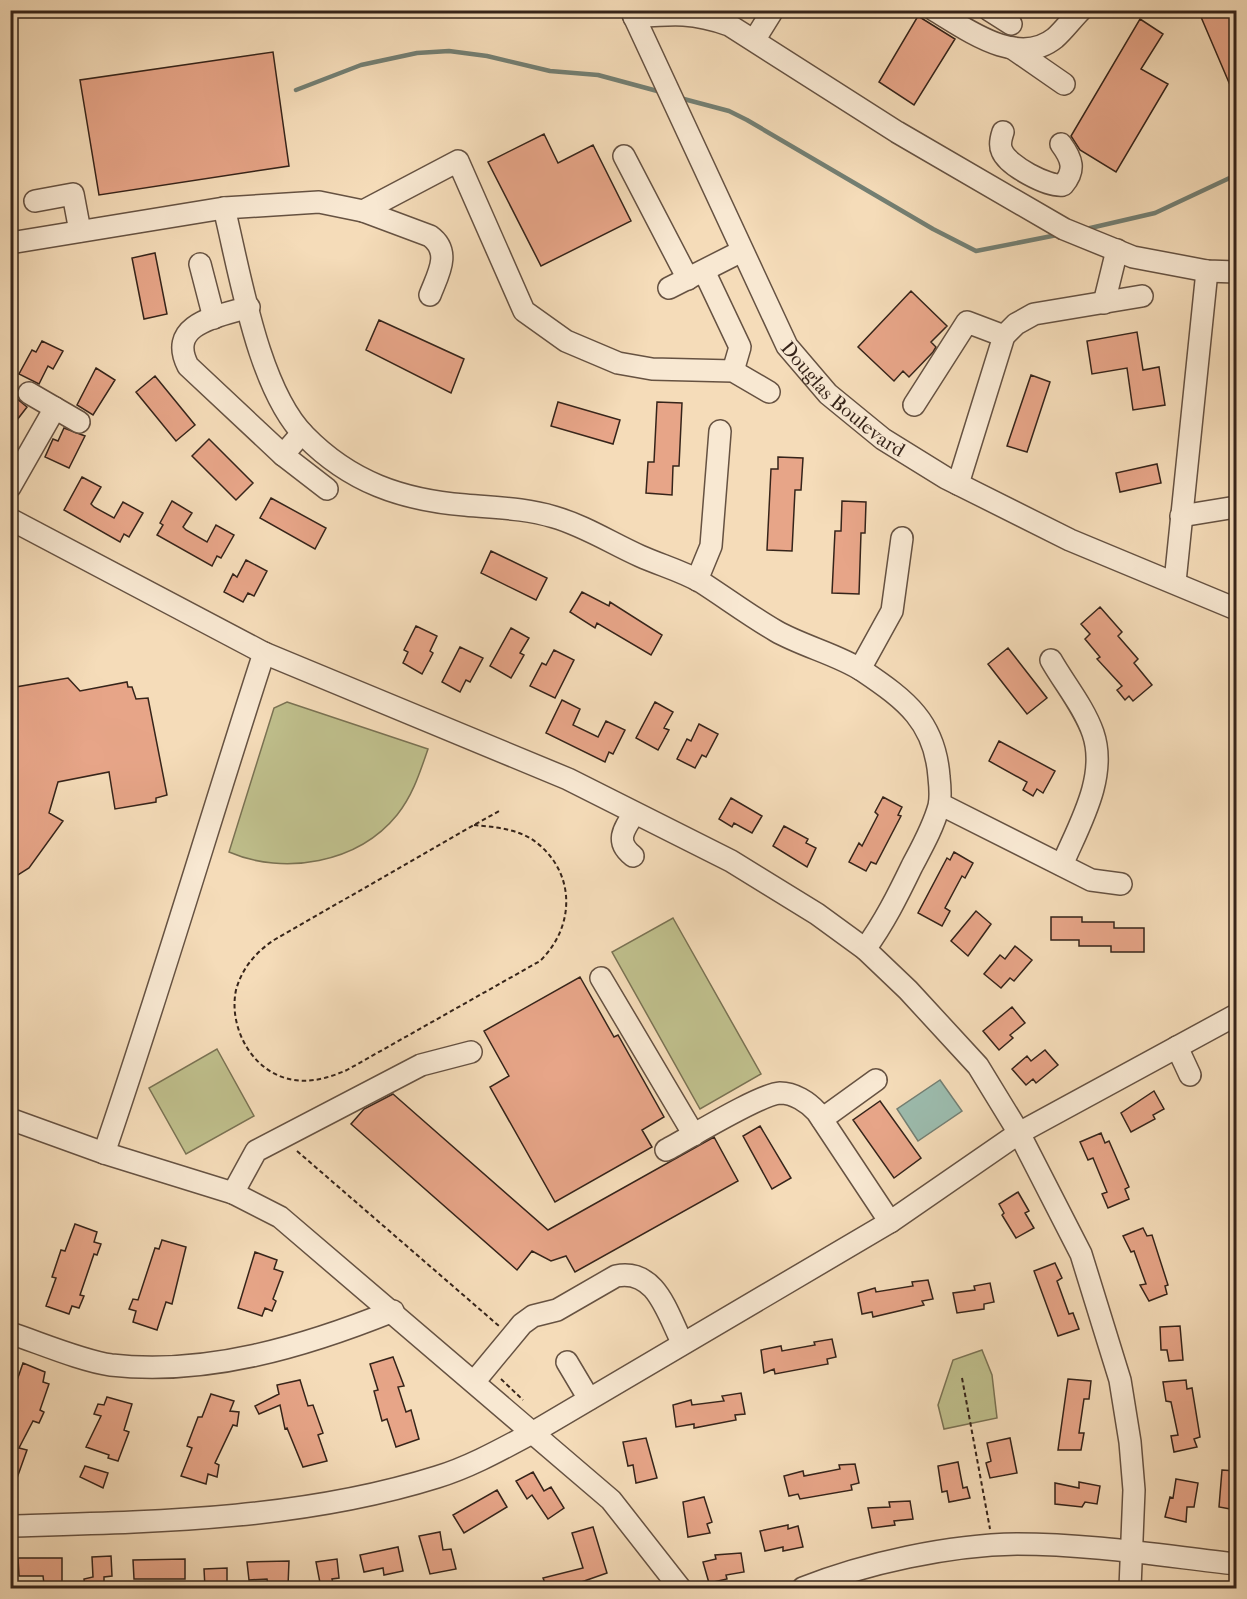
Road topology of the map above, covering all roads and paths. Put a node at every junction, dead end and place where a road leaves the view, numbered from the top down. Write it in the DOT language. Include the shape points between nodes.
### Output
graph roads {
  1 [pos="773,10"];
  2 [pos="934,10"];
  3 [pos="989,10"];
  4 [pos="1081,10"];
  5 [pos="632,14"];
  6 [pos="1011,24"];
  7 [pos="755,39"];
  8 [pos="1012,48"];
  9 [pos="1064,84"];
  10 [pos="1003,132"];
  11 [pos="1061,144"];
  12 [pos="624,156"];
  13 [pos="35,201"];
  14 [pos="224,208"];
  15 [pos="363,210"];
  16 [pos="80,231"];
  17 [pos="10,243"];
  18 [pos="1117,250"];
  19 [pos="742,251"];
  20 [pos="200,264"];
  21 [pos="1207,271"];
  22 [pos="1236,272"];
  23 [pos="687,280"];
  24 [pos="430,295"];
  25 [pos="1142,296"];
  26 [pos="1104,303"];
  27 [pos="249,307"];
  28 [pos="214,318"];
  29 [pos="1004,336"];
  30 [pos="733,371"];
  31 [pos="769,392"];
  32 [pos="29,393"];
  33 [pos="914,405"];
  34 [pos="56,408"];
  35 [pos="79,422"];
  36 [pos="720,431"];
  37 [pos="302,433"];
  38 [pos="284,455"];
  39 [pos="958,484"];
  40 [pos="10,487"];
  41 [pos="327,489"];
  42 [pos="1236,507"];
  43 [pos="1181,516"];
  44 [pos="10,519"];
  45 [pos="902,538"];
  46 [pos="697,580"];
  47 [pos="1175,582"];
  48 [pos="1236,609"];
  49 [pos="264,652"];
  50 [pos="1051,660"];
  51 [pos="860,669"];
  52 [pos="940,804"];
  53 [pos="501,810"];
  54 [pos="634,814"];
  55 [pos="474,825"];
  56 [pos="633,856"];
  57 [pos="1062,865"];
  58 [pos="1121,884"];
  59 [pos="865,950"];
  60 [pos="601,978"];
  61 [pos="1236,1015"];
  62 [pos="1177,1047"];
  63 [pos="471,1052"];
  64 [pos="1190,1075"];
  65 [pos="876,1080"];
  66 [pos="10,1119"];
  67 [pos="822,1119"];
  68 [pos="1019,1133"];
  69 [pos="694,1135"];
  70 [pos="282,1138"];
  71 [pos="666,1150"];
  72 [pos="104,1153"];
  73 [pos="233,1193"];
  74 [pos="890,1222"];
  75 [pos="393,1311"];
  76 [pos="502,1328"];
  77 [pos="10,1333"];
  78 [pos="682,1342"];
  79 [pos="567,1362"];
  80 [pos="505,1370"];
  81 [pos="962,1378"];
  82 [pos="474,1382"];
  83 [pos="589,1399"];
  84 [pos="525,1402"];
  85 [pos="532,1433"];
  86 [pos="10,1526"];
  87 [pos="993,1546"];
  88 [pos="1133,1552"];
  89 [pos="1236,1564"];
  90 [pos="680,1588"];
  91 [pos="803,1588"];
  92 [pos="1130,1588"];
  1 -- 7 [label="street"];
  2 -- 8 [label="street" via="988,42"];
  3 -- 6 [label="street"];
  4 -- 8 [label="street" via="1053,39"];
  5 -- 7 [label="street" via="701,15"];
  5 -- 19 [label="street, Douglas Boulevard"];
  7 -- 18 [label="street" via="897,132 1064,230"];
  8 -- 9 [label="street"];
  10 -- 11 [label="street" via="1002,152 1008,160 1051,186 1063,185 1072,175 1072,164"];
  12 -- 23 [label="street"];
  13 -- 16 [label="street" via="74,194"];
  14 -- 15 [label="street" via="319,202"];
  14 -- 16 [label="street"];
  14 -- 27 [label="street"];
  15 -- 24 [label="street" via="430,236 438,243 444,258"];
  15 -- 30 [label="street" via="458,161 524,311 567,341 618,363 652,369"];
  16 -- 17 [label="street"];
  18 -- 21 [label="street"];
  18 -- 26 [label="street"];
  19 -- 23 [label="street"];
  19 -- 39 [label="street, Douglas Boulevard" via="787,346 828,394 883,439"];
  20 -- 28 [label="street"];
  21 -- 22 [label="street"];
  21 -- 43 [label="street"];
  23 -- 30 [label="street" via="740,347"];
  25 -- 26 [label="street"];
  26 -- 29 [label="street" via="1034,314"];
  27 -- 28 [label="street"];
  27 -- 37 [label="street" via="271,384 286,414"];
  28 -- 38 [label="street" via="191,328 186,335 183,352 188,366"];
  29 -- 33 [label="street" via="967,322"];
  29 -- 39 [label="street"];
  30 -- 31 [label="street"];
  32 -- 34 [label="street"];
  34 -- 35 [label="street"];
  34 -- 40 [label="street"];
  36 -- 46 [label="street" via="711,546"];
  37 -- 38 [label="street"];
  37 -- 46 [label="street" via="332,459 389,491 412,499 518,508 554,517"];
  38 -- 41 [label="street"];
  39 -- 47 [label="street, Douglas Boulevard" via="1070,540"];
  42 -- 43 [label="street"];
  43 -- 47 [label="street"];
  44 -- 49 [label="street"];
  45 -- 51 [label="street" via="892,611"];
  46 -- 51 [label="street" via="777,631"];
  47 -- 48 [label="street, Douglas Boulevard"];
  49 -- 54 [label="street" via="568,778"];
  49 -- 72 [label="street" via="159,992"];
  50 -- 57 [label="street" via="1092,730 1097,756 1090,801"];
  51 -- 52 [label="street" via="924,723 934,742"];
  52 -- 57 [label="street"];
  52 -- 59 [label="street" via="884,923"];
  53 -- 55 [label="path"];
  54 -- 56 [label="street" via="621,840 623,848"];
  54 -- 59 [label="street" via="731,861 817,914"];
  55 -- 55 [label="path" via="259,949 236,990 236,1020 248,1048 264,1067 293,1080 324,1078 347,1070 540,961 552,949 567,911 555,863 529,838"];
  57 -- 58 [label="street" via="1091,880"];
  59 -- 68 [label="street" via="978,1066"];
  60 -- 69 [label="street"];
  61 -- 62 [label="street"];
  62 -- 64 [label="street"];
  62 -- 68 [label="street"];
  63 -- 70 [label="street" via="421,1065"];
  65 -- 67 [label="street"];
  66 -- 72 [label="street"];
  67 -- 69 [label="street" via="811,1105 780,1093 769,1095"];
  67 -- 74 [label="street"];
  68 -- 74 [label="street"];
  68 -- 88 [label="street" via="1081,1254 1114,1358 1130,1442"];
  69 -- 71 [label="street"];
  70 -- 73 [label="street" via="256,1151"];
  70 -- 76 [label="path"];
  72 -- 73 [label="street"];
  73 -- 75 [label="street" via="280,1217"];
  74 -- 78 [label="street"];
  75 -- 77 [label="street" via="324,1338 226,1360 182,1365 109,1364"];
  75 -- 82 [label="street"];
  78 -- 82 [label="street" via="647,1281 626,1274 557,1310 532,1316"];
  78 -- 83 [label="street"];
  79 -- 83 [label="street"];
  80 -- 84 [label="path" via="500,1378"];
  81 -- 87 [label="path"];
  82 -- 85 [label="street"];
  83 -- 85 [label="street"];
  85 -- 86 [label="street" via="492,1455 439,1476 367,1496 185,1521"];
  85 -- 90 [label="street" via="611,1500"];
  87 -- 88 [label="street" via="1091,1547"];
  87 -- 91 [label="street" via="901,1560 837,1575"];
  88 -- 89 [label="street"];
  88 -- 92 [label="street"];
}
